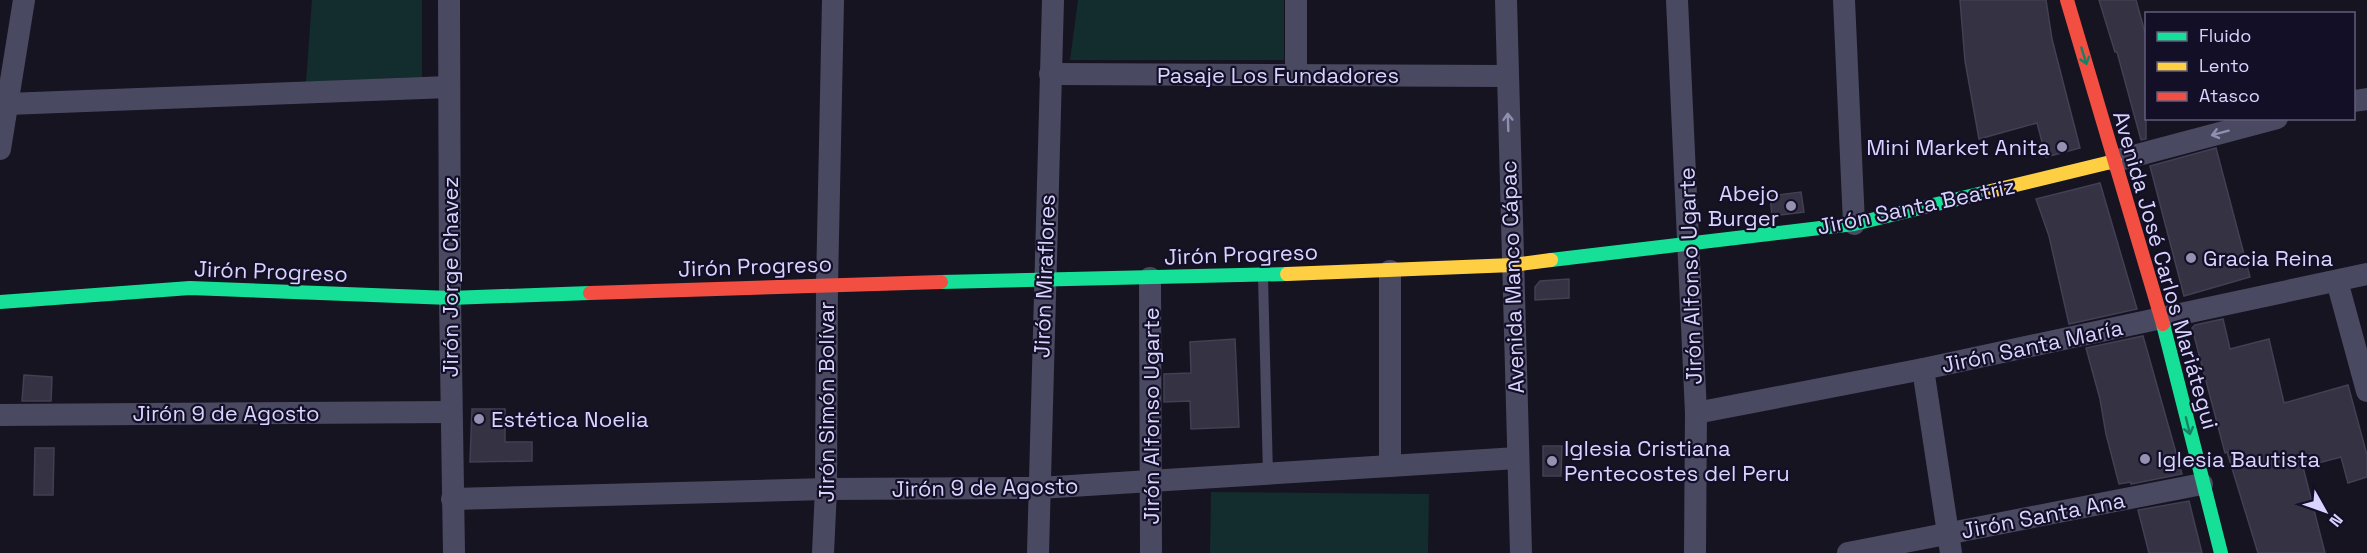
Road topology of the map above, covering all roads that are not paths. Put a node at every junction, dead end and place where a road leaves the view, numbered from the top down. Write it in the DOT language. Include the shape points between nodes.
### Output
graph roads {
  1 [pos="24,0"];
  2 [pos="449,0"];
  3 [pos="834,0"];
  4 [pos="1053,0"];
  5 [pos="1296,0"];
  6 [pos="1506,0"];
  7 [pos="1677,0"];
  8 [pos="1844,0"];
  9 [pos="2067,0"];
  10 [pos="1050,74"];
  11 [pos="1296,75"];
  12 [pos="1507,76"];
  13 [pos="449,87"];
  14 [pos="7,104"];
  15 [pos="2269,120"];
  16 [pos="0,148"];
  17 [pos="2115,161"];
  18 [pos="1854,224"];
  19 [pos="1690,244"];
  20 [pos="1513,265"];
  21 [pos="1390,271"];
  22 [pos="2367,274"];
  23 [pos="1263,275"];
  24 [pos="1150,278"];
  25 [pos="1044,281"];
  26 [pos="2337,281"];
  27 [pos="826,285"];
  28 [pos="450,298"];
  29 [pos="0,302"];
  30 [pos="2162,319"];
  31 [pos="1923,369"];
  32 [pos="2367,391"];
  33 [pos="451,412"];
  34 [pos="1696,413"];
  35 [pos="0,415"];
  36 [pos="1517,458"];
  37 [pos="1390,466"];
  38 [pos="1268,475"];
  39 [pos="1151,482"];
  40 [pos="2202,484"];
  41 [pos="1039,488"];
  42 [pos="826,489"];
  43 [pos="452,500"];
  44 [pos="1949,543"];
  45 [pos="454,553"];
  46 [pos="823,553"];
  47 [pos="1038,553"];
  48 [pos="1152,553"];
  49 [pos="1521,553"];
  50 [pos="1695,553"];
  51 [pos="1848,553"];
  52 [pos="2221,553"];
  1 -- 14 [label="street"];
  2 -- 13 [label="street, Jirón Jorge Chavez"];
  3 -- 27 [label="street, Jirón Simón Bolívar"];
  4 -- 10 [label="street, Jirón Miraflores"];
  5 -- 11 [label="street"];
  6 -- 12 [label="street, Avenida Manco Cápac"];
  7 -- 19 [label="street, Jirón Alfonso Ugarte"];
  8 -- 18 [label="street"];
  9 -- 17 [label="street, Avenida José Carlos Mariátegui, one-way"];
  10 -- 11 [label="street, Pasaje Los Fundadores"];
  10 -- 25 [label="street, Jirón Miraflores"];
  11 -- 12 [label="street, Pasaje Los Fundadores"];
  20 -- 12 [label="street, Avenida Manco Cápac, one-way"];
  13 -- 14 [label="street"];
  13 -- 28 [label="street, Jirón Jorge Chavez"];
  14 -- 16 [label="street"];
  15 -- 17 [label="street, Jirón Santa Beatriz, one-way"];
  17 -- 18 [label="street, Jirón Santa Beatriz"];
  17 -- 30 [label="street, Avenida José Carlos Mariátegui"];
  18 -- 19 [label="street, Jirón Santa Beatriz"];
  19 -- 20 [label="street, Jirón Santa Beatriz"];
  19 -- 34 [label="street, Jirón Alfonso Ugarte"];
  20 -- 21 [label="street, Jirón Progreso"];
  20 -- 36 [label="street, Avenida Manco Cápac"];
  21 -- 23 [label="street, Jirón Progreso"];
  21 -- 37 [label="street"];
  22 -- 26 [label="street, Jirón Santa María"];
  23 -- 24 [label="street, Jirón Progreso"];
  23 -- 38 [label="lane"];
  24 -- 25 [label="street, Jirón Progreso"];
  24 -- 39 [label="street, Jirón Alfonso Ugarte"];
  25 -- 27 [label="street, Jirón Progreso"];
  25 -- 41 [label="street, Jirón Miraflores"];
  26 -- 30 [label="street, Jirón Santa María"];
  26 -- 32 [label="street"];
  27 -- 28 [label="street, Jirón Progreso"];
  27 -- 42 [label="street, Jirón Simón Bolívar"];
  28 -- 29 [label="street, Jirón Progreso" via="190,288"];
  28 -- 33 [label="street, Jirón Jorge Chavez"];
  30 -- 31 [label="street, Jirón Santa María"];
  30 -- 40 [label="street, Avenida José Carlos Mariátegui, one-way"];
  31 -- 34 [label="street, Jirón Santa María"];
  31 -- 44 [label="street"];
  33 -- 35 [label="street, Jirón 9 de Agosto"];
  33 -- 43 [label="street, Jirón Jorge Chavez"];
  34 -- 50 [label="street, Jirón Alfonso Ugarte"];
  36 -- 37 [label="street, Jirón 9 de Agosto"];
  36 -- 49 [label="street, Avenida Manco Cápac"];
  37 -- 38 [label="street, Jirón 9 de Agosto"];
  38 -- 39 [label="street, Jirón 9 de Agosto"];
  39 -- 41 [label="street, Jirón 9 de Agosto"];
  39 -- 48 [label="street, Jirón Alfonso Ugarte"];
  40 -- 44 [label="street, Jirón Santa Ana"];
  40 -- 52 [label="street, Avenida José Carlos Mariátegui"];
  41 -- 42 [label="street, Jirón 9 de Agosto"];
  41 -- 47 [label="street, Jirón Miraflores"];
  42 -- 43 [label="street, Jirón 9 de Agosto"];
  42 -- 46 [label="street, Jirón Simón Bolívar"];
  43 -- 45 [label="street, Jirón Jorge Chavez"];
  44 -- 51 [label="street, Jirón Santa Ana"];
}
